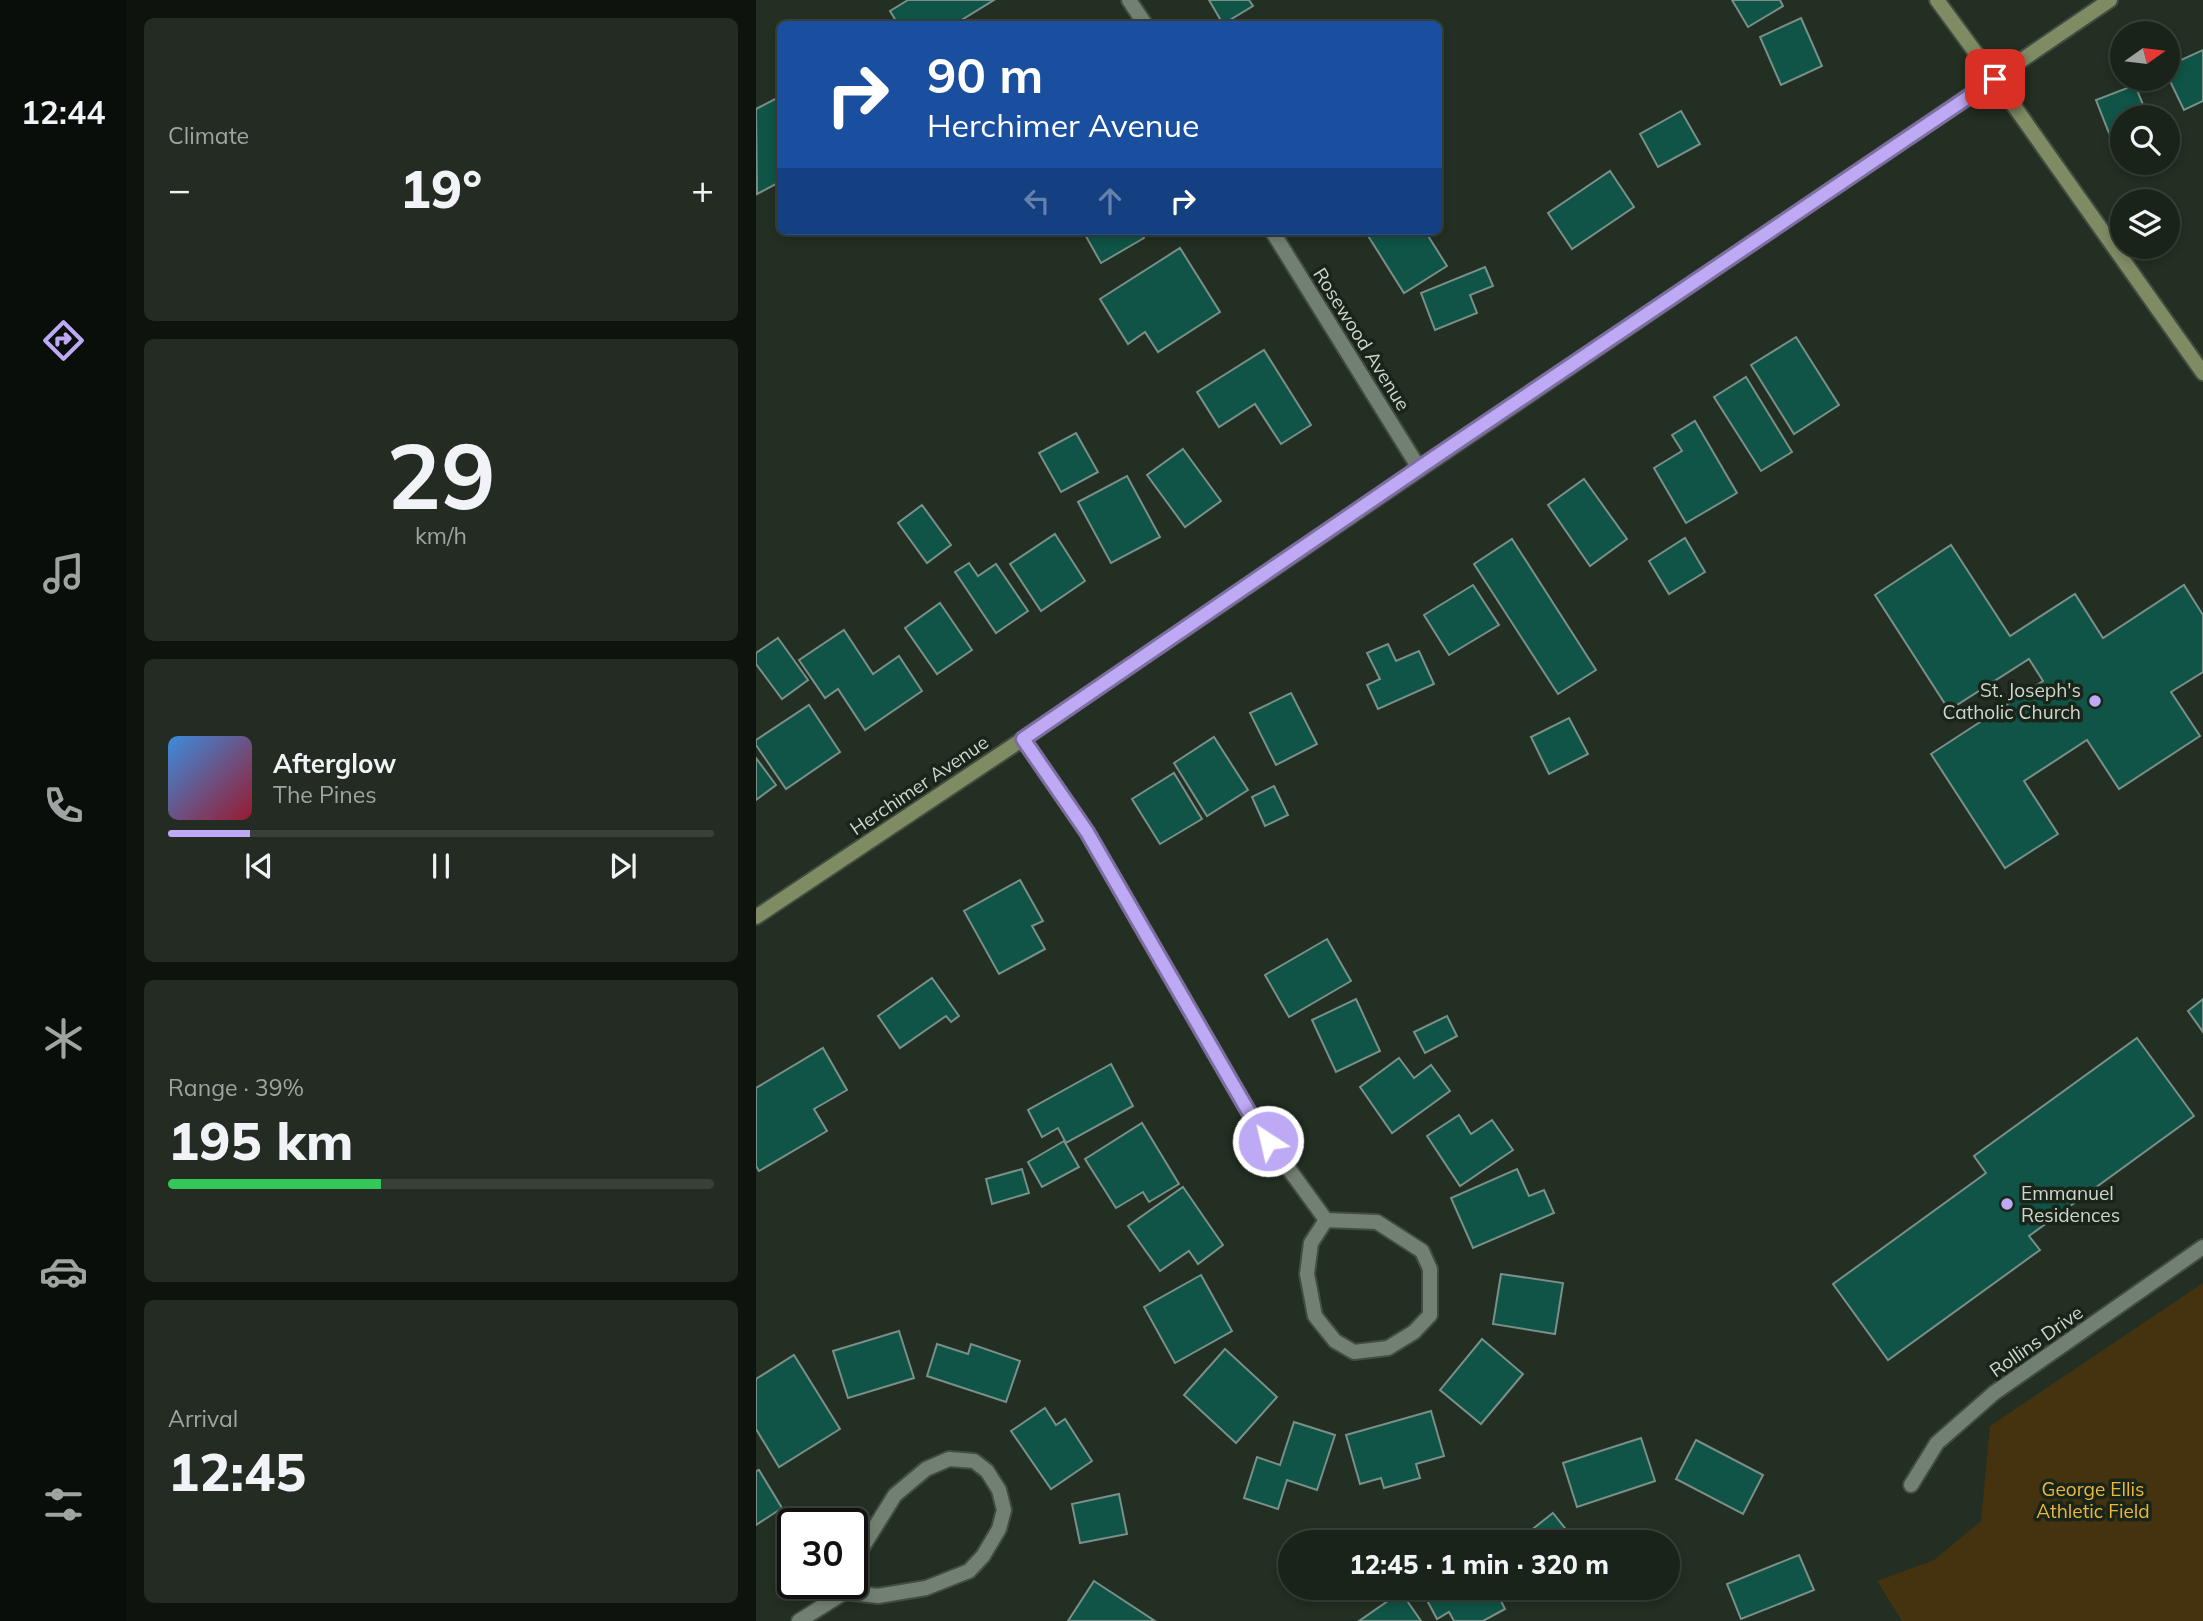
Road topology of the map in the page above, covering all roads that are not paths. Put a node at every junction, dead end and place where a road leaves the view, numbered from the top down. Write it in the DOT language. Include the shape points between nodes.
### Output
graph roads {
  1 [pos="1129,0"];
  2 [pos="1937,0"];
  3 [pos="2110,0"];
  4 [pos="1142,21"];
  5 [pos="1995,79"];
  6 [pos="1274,235"];
  7 [pos="2203,373"];
  8 [pos="1419,468"];
  9 [pos="1023,739"];
  10 [pos="756,917"];
  11 [pos="1326,1220"];
  12 [pos="2203,1247"];
  13 [pos="1911,1485"];
  14 [pos="868,1538"];
  15 [pos="868,1594"];
  16 [pos="830,1599"];
  17 [pos="799,1621"];
  1 -- 4 [label="street"];
  2 -- 5 [label="street"];
  3 -- 5 [label="street, Herchimer Avenue"];
  5 -- 7 [label="street"];
  5 -- 8 [label="street, Herchimer Avenue"];
  6 -- 8 [label="street, Rosewood Avenue"];
  8 -- 9 [label="street, Herchimer Avenue"];
  9 -- 10 [label="street, Herchimer Avenue"];
  9 -- 11 [label="street" via="1087,832 1254,1121"];
  11 -- 11 [label="street" via="1311,1243 1307,1274 1315,1316 1335,1341 1354,1352 1388,1348 1414,1332 1430,1315 1430,1269 1422,1251 1377,1222"];
  12 -- 13 [label="street, Rollins Drive" via="1994,1393 1937,1443"];
  14 -- 15 [label="street" via="895,1495 926,1469 949,1459 974,1461 999,1490 1004,1510 999,1529 969,1571 926,1588"];
  16 -- 17 [label="street"];
}
